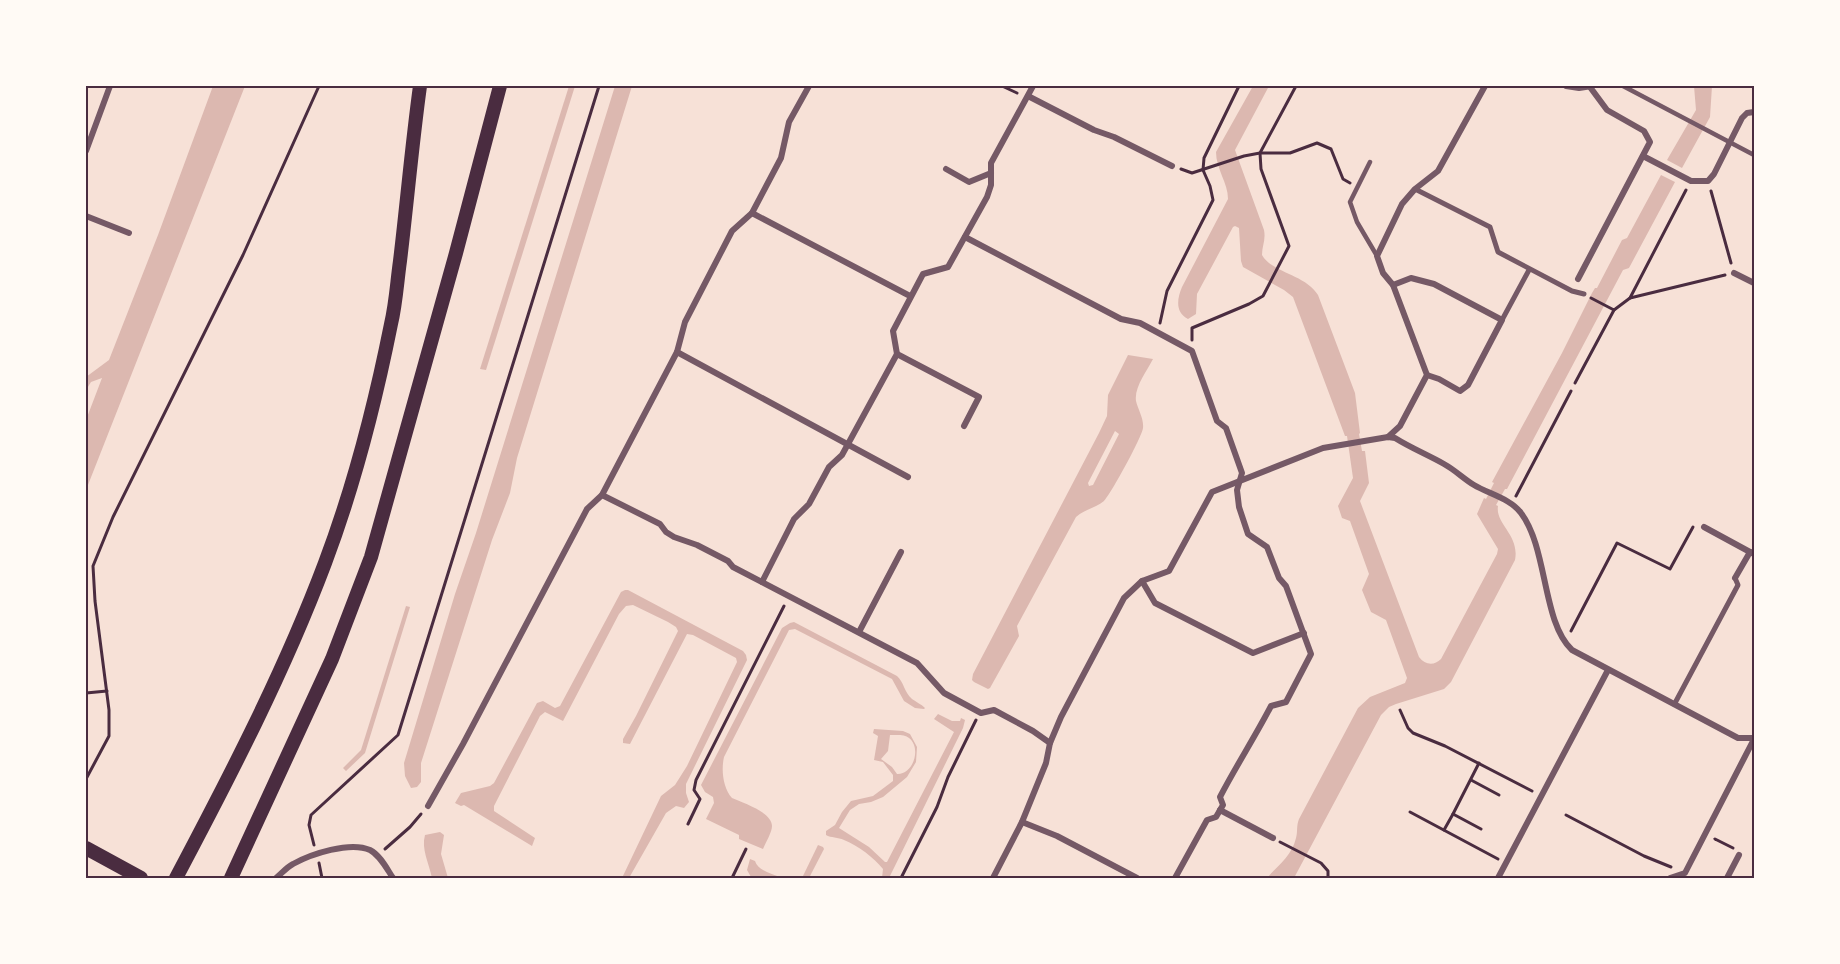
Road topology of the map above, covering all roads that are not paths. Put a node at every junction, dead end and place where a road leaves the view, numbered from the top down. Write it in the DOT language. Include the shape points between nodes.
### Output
graph roads {
  1 [pos="111,86"];
  2 [pos="420,86"];
  3 [pos="500,86"];
  4 [pos="809,86"];
  5 [pos="1033,86"];
  6 [pos="1485,86"];
  7 [pos="1566,86"];
  8 [pos="1591,86"];
  9 [pos="1623,86"];
  10 [pos="1028,96"];
  11 [pos="1755,112"];
  12 [pos="1730,142"];
  13 [pos="86,151"];
  14 [pos="1755,155"];
  15 [pos="1643,156"];
  16 [pos="1370,162"];
  17 [pos="1172,166"];
  18 [pos="946,169"];
  19 [pos="992,173"];
  20 [pos="1415,189"];
  21 [pos="752,213"];
  22 [pos="86,216"];
  23 [pos="129,233"];
  24 [pos="966,237"];
  25 [pos="1377,256"];
  26 [pos="1529,270"];
  27 [pos="1734,273"];
  28 [pos="1578,279"];
  29 [pos="1755,283"];
  30 [pos="1393,285"];
  31 [pos="1572,291"];
  32 [pos="1584,294"];
  33 [pos="910,296"];
  34 [pos="1502,320"];
  35 [pos="677,352"];
  36 [pos="897,354"];
  37 [pos="1427,375"];
  38 [pos="964,426"];
  39 [pos="1388,437"];
  40 [pos="848,444"];
  41 [pos="908,477"];
  42 [pos="1239,482"];
  43 [pos="602,495"];
  44 [pos="1704,527"];
  45 [pos="901,552"];
  46 [pos="1752,553"];
  47 [pos="1735,578"];
  48 [pos="1142,581"];
  49 [pos="762,582"];
  50 [pos="859,632"];
  51 [pos="1304,633"];
  52 [pos="1608,670"];
  53 [pos="1675,703"];
  54 [pos="1755,739"];
  55 [pos="1050,743"];
  56 [pos="428,806"];
  57 [pos="1220,810"];
  58 [pos="1022,822"];
  59 [pos="1273,838"];
  60 [pos="86,848"];
  61 [pos="1739,855"];
  62 [pos="1687,876"];
  63 [pos="1673,877"];
  64 [pos="141,879"];
  65 [pos="176,879"];
  66 [pos="231,879"];
  67 [pos="276,879"];
  68 [pos="393,879"];
  69 [pos="993,879"];
  70 [pos="1137,879"];
  71 [pos="1175,879"];
  72 [pos="1498,879"];
  73 [pos="1727,879"];
  1 -- 13 [label="street"];
  2 -- 65 [label="main road" via="392,321 347,499 291,649"];
  3 -- 66 [label="main road" via="371,557 332,659"];
  4 -- 21 [label="street" via="789,122 781,158"];
  5 -- 10 [label="street"];
  6 -- 20 [label="street" via="1438,171"];
  7 -- 8 [label="street"];
  8 -- 15 [label="street" via="1607,110 1644,131 1650,142"];
  9 -- 12 [label="lane"];
  10 -- 17 [label="street"];
  10 -- 19 [label="street" via="991,163"];
  11 -- 12 [label="street" via="1742,118"];
  12 -- 14 [label="lane"];
  12 -- 15 [label="street" via="1708,181 1688,179"];
  15 -- 28 [label="street"];
  16 -- 25 [label="lane" via="1350,201"];
  18 -- 19 [label="street" via="969,182"];
  19 -- 24 [label="street" via="987,197"];
  20 -- 25 [label="street" via="1402,204"];
  20 -- 26 [label="street" via="1490,227 1498,252"];
  21 -- 33 [label="street"];
  21 -- 35 [label="street" via="732,231 685,322"];
  22 -- 23 [label="street"];
  24 -- 33 [label="street" via="948,267 923,274"];
  24 -- 42 [label="street" via="1121,319 1140,323 1192,351 1217,420 1226,428 1242,473"];
  25 -- 30 [label="street"];
  26 -- 31 [label="street"];
  26 -- 34 [label="street"];
  27 -- 29 [label="street"];
  28 -- 31 [label="street"];
  30 -- 34 [label="street" via="1411,279 1434,284"];
  30 -- 37 [label="street"];
  31 -- 32 [label="street"];
  33 -- 36 [label="street" via="893,331"];
  34 -- 37 [label="street" via="1468,385 1460,391"];
  35 -- 40 [label="street"];
  35 -- 43 [label="street"];
  36 -- 38 [label="street" via="979,397"];
  36 -- 40 [label="street"];
  37 -- 39 [label="street" via="1400,426"];
  39 -- 42 [label="street" via="1323,448"];
  39 -- 52 [label="street" via="1446,465 1520,511 1527,522 1565,643 1580,656"];
  40 -- 41 [label="street"];
  40 -- 49 [label="street" via="829,467 809,504 794,519"];
  42 -- 48 [label="street" via="1212,492 1168,571"];
  42 -- 51 [label="street" via="1239,507 1248,534 1267,547"];
  43 -- 49 [label="street"];
  43 -- 56 [label="street" via="587,509"];
  44 -- 46 [label="street"];
  45 -- 50 [label="street"];
  46 -- 47 [label="street"];
  47 -- 53 [label="street" via="1738,585"];
  48 -- 51 [label="street" via="1155,603 1253,653"];
  48 -- 55 [label="street" via="1124,598"];
  49 -- 50 [label="street"];
  50 -- 55 [label="street" via="917,663 944,693 981,713 994,710"];
  51 -- 57 [label="street" via="1311,654 1286,702 1271,706 1220,796"];
  52 -- 53 [label="street"];
  52 -- 72 [label="street"];
  53 -- 54 [label="street" via="1738,738"];
  54 -- 62 [label="street"];
  55 -- 58 [label="street"];
  57 -- 59 [label="street"];
  57 -- 71 [label="street" via="1216,817 1207,820"];
  58 -- 69 [label="street"];
  58 -- 70 [label="street"];
  60 -- 64 [label="main road"];
  61 -- 73 [label="street"];
  62 -- 63 [label="street"];
  67 -- 68 [label="street" via="292,864 317,854 359,848 377,856"];
}
